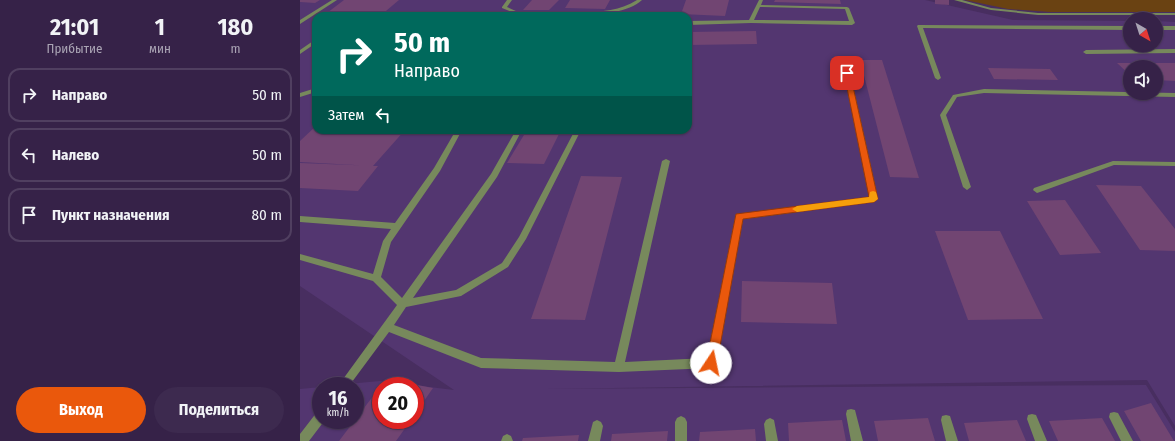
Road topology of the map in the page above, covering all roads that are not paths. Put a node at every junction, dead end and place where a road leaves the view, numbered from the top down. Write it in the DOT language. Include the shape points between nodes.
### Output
graph roads {
  1 [pos="335,0"];
  2 [pos="510,0"];
  3 [pos="640,0"];
  4 [pos="956,0"];
  5 [pos="760,3"];
  6 [pos="316,12"];
  7 [pos="516,12"];
  8 [pos="572,12"];
  9 [pos="312,14"];
  10 [pos="1175,14"];
  11 [pos="751,21"];
  12 [pos="300,22"];
  13 [pos="692,23"];
  14 [pos="1123,28"];
  15 [pos="1163,28"];
  16 [pos="1175,28"];
  17 [pos="312,44"];
  18 [pos="1175,51"];
  19 [pos="300,52"];
  20 [pos="1086,52"];
  21 [pos="847,73"];
  22 [pos="938,78"];
  23 [pos="312,91"];
  24 [pos="300,95"];
  25 [pos="1175,95"];
  26 [pos="456,134"];
  27 [pos="517,134"];
  28 [pos="576,134"];
  29 [pos="666,161"];
  30 [pos="1175,164"];
  31 [pos="968,186"];
  32 [pos="1037,190"];
  33 [pos="300,219"];
  34 [pos="397,226"];
  35 [pos="300,257"];
  36 [pos="376,278"];
  37 [pos="402,304"];
  38 [pos="387,327"];
  39 [pos="619,367"];
  40 [pos="350,377"];
  41 [pos="851,414"];
  42 [pos="1114,417"];
  43 [pos="1032,419"];
  44 [pos="946,420"];
  45 [pos="682,422"];
  46 [pos="770,424"];
  47 [pos="597,426"];
  48 [pos="312,428"];
  49 [pos="302,441"];
  50 [pos="594,441"];
  51 [pos="681,441"];
  52 [pos="772,441"];
  53 [pos="857,441"];
  54 [pos="952,441"];
  55 [pos="1042,441"];
  56 [pos="1127,441"];
  1 -- 6 [label="lane"];
  2 -- 7 [label="lane" via="504,7"];
  3 -- 8 [label="lane" via="628,8"];
  4 -- 10 [label="lane" via="991,9 1038,14"];
  5 -- 11 [label="lane"];
  5 -- 11 [label="lane" via="847,8 852,23"];
  9 -- 12 [label="lane"];
  11 -- 13 [label="lane"];
  14 -- 22 [label="lane" via="920,26"];
  15 -- 16 [label="lane"];
  17 -- 19 [label="lane"];
  18 -- 20 [label="lane"];
  21 -- 39 [label="lane" via="874,199 739,217 711,363"];
  23 -- 24 [label="lane"];
  25 -- 31 [label="lane" via="984,91 955,96 943,115"];
  26 -- 34 [label="lane" via="437,169"];
  27 -- 37 [label="lane" via="494,175"];
  28 -- 37 [label="lane" via="522,239 505,265 458,293"];
  29 -- 39 [label="lane"];
  30 -- 32 [label="lane" via="1114,162"];
  33 -- 34 [label="lane"];
  34 -- 36 [label="lane" via="387,241"];
  35 -- 36 [label="lane"];
  36 -- 37 [label="lane"];
  37 -- 38 [label="lane"];
  38 -- 39 [label="lane" via="481,363"];
  38 -- 40 [label="lane"];
  41 -- 53 [label="lane"];
  42 -- 56 [label="lane"];
  43 -- 55 [label="lane"];
  44 -- 54 [label="lane"];
  45 -- 51 [label="lane"];
  46 -- 52 [label="lane"];
  47 -- 50 [label="lane"];
  48 -- 49 [label="lane"];
}
